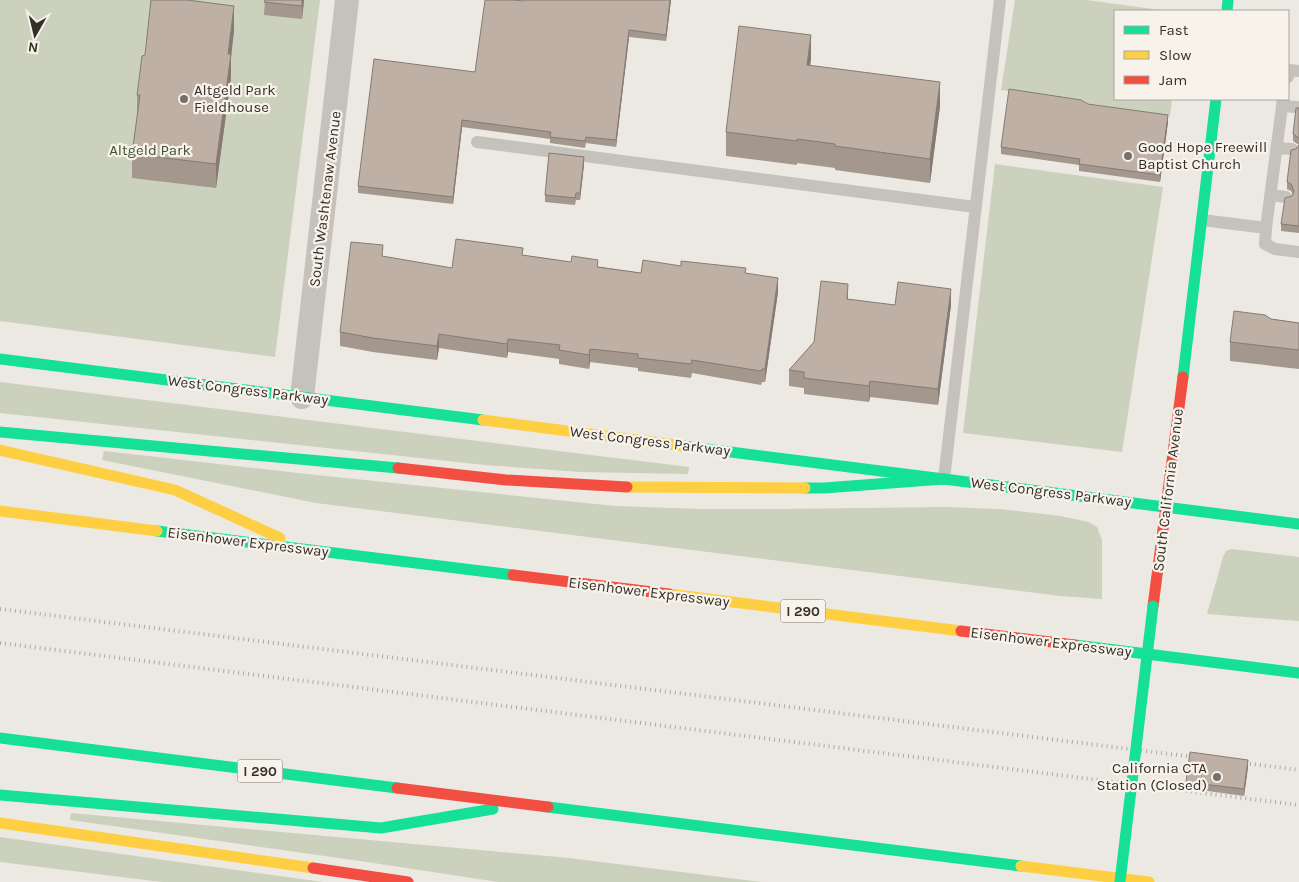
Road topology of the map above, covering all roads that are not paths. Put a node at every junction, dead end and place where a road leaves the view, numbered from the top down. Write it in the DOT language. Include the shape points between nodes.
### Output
graph roads {
  1 [pos="347,0"];
  2 [pos="1000,0"];
  3 [pos="1216,100"];
  4 [pos="1283,102"];
  5 [pos="1297,107"];
  6 [pos="477,142"];
  7 [pos="1276,148"];
  8 [pos="1292,149"];
  9 [pos="1271,195"];
  10 [pos="1286,197"];
  11 [pos="975,206"];
  12 [pos="1202,220"];
  13 [pos="1266,228"];
  14 [pos="1299,252"];
  15 [pos="0,359"];
  16 [pos="302,397"];
  17 [pos="0,432"];
  18 [pos="0,450"];
  19 [pos="944,478"];
  20 [pos="1167,507"];
  21 [pos="0,511"];
  22 [pos="1299,524"];
  23 [pos="306,550"];
  24 [pos="1299,673"];
  25 [pos="0,738"];
  26 [pos="0,795"];
  27 [pos="520,804"];
  28 [pos="0,823"];
  29 [pos="408,882"];
  30 [pos="1120,882"];
  31 [pos="1149,882"];
  1 -- 16 [label="street, South Washtenaw Avenue"];
  2 -- 11 [label="lane"];
  3 -- 12 [label="main road, South California Avenue"];
  4 -- 5 [label="lane"];
  4 -- 7 [label="lane"];
  6 -- 11 [label="lane"];
  7 -- 8 [label="lane"];
  7 -- 9 [label="lane"];
  9 -- 10 [label="lane"];
  9 -- 13 [label="lane"];
  11 -- 19 [label="lane"];
  12 -- 13 [label="lane"];
  12 -- 20 [label="main road, South California Avenue"];
  13 -- 14 [label="lane" via="1265,244 1275,249"];
  15 -- 16 [label="main road, West Congress Parkway"];
  16 -- 19 [label="main road, West Congress Parkway"];
  17 -- 19 [label="main road" via="506,480 639,488 824,488"];
  18 -- 23 [label="main road" via="174,490"];
  19 -- 20 [label="main road, West Congress Parkway"];
  20 -- 22 [label="main road, West Congress Parkway"];
  20 -- 30 [label="main road, South California Avenue, bridge"];
  21 -- 23 [label="main road, Eisenhower Expressway / I 290"];
  23 -- 24 [label="main road, Eisenhower Expressway / I 290"];
  25 -- 27 [label="main road, I 290"];
  26 -- 27 [label="main road" via="381,828"];
  27 -- 31 [label="main road, I 290"];
  28 -- 29 [label="main road"];
}
